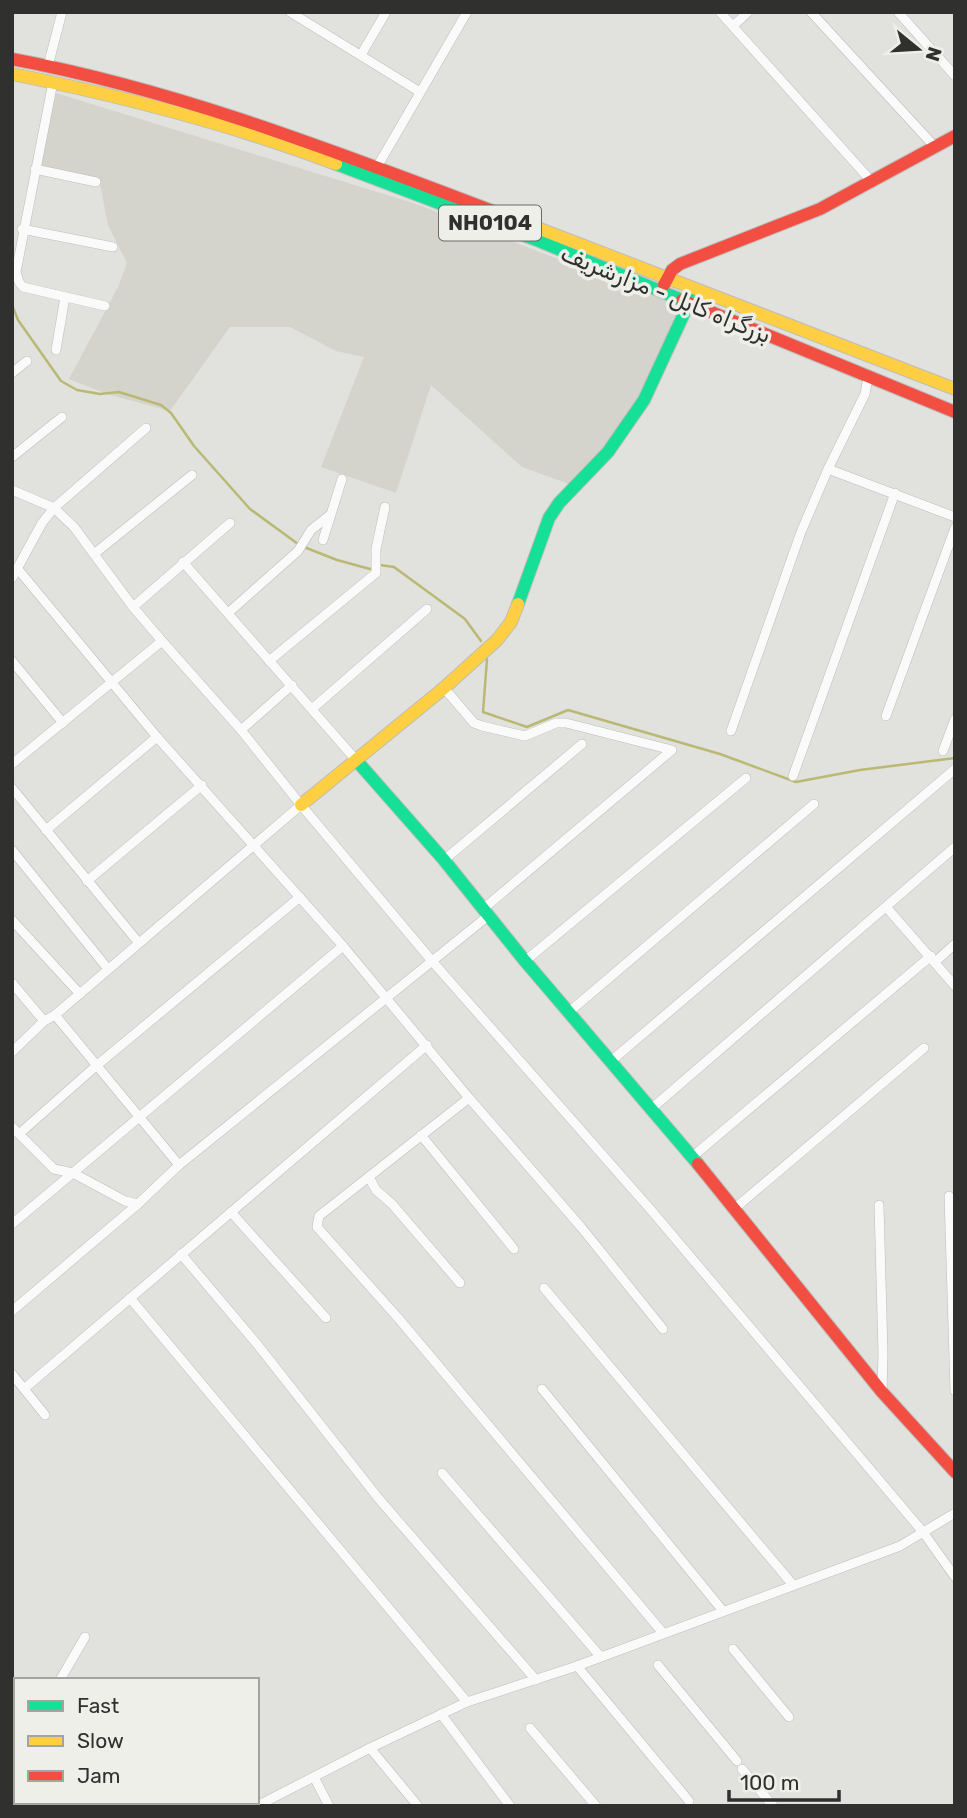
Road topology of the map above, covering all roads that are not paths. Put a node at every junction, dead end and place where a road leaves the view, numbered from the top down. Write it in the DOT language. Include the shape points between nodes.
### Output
graph roads {
  1 [pos="62,12"];
  2 [pos="289,12"];
  3 [pos="386,12"];
  4 [pos="467,12"];
  5 [pos="720,12"];
  6 [pos="748,12"];
  7 [pos="811,12"];
  8 [pos="898,12"];
  9 [pos="306,17"];
  10 [pos="733,26"];
  11 [pos="361,55"];
  12 [pos="12,59"];
  13 [pos="43,64"];
  14 [pos="12,74"];
  15 [pos="955,76"];
  16 [pos="34,78"];
  17 [pos="53,82"];
  18 [pos="420,92"];
  19 [pos="255,130"];
  20 [pos="955,136"];
  21 [pos="935,147"];
  22 [pos="377,167"];
  23 [pos="35,169"];
  24 [pos="96,182"];
  25 [pos="872,182"];
  26 [pos="424,192"];
  27 [pos="504,221"];
  28 [pos="22,229"];
  29 [pos="113,247"];
  30 [pos="668,277"];
  31 [pos="16,288"];
  32 [pos="697,288"];
  33 [pos="661,292"];
  34 [pos="65,296"];
  35 [pos="689,303"];
  36 [pos="105,306"];
  37 [pos="56,350"];
  38 [pos="27,361"];
  39 [pos="12,373"];
  40 [pos="868,378"];
  41 [pos="955,389"];
  42 [pos="955,412"];
  43 [pos="62,417"];
  44 [pos="146,428"];
  45 [pos="12,457"];
  46 [pos="828,468"];
  47 [pos="192,475"];
  48 [pos="342,479"];
  49 [pos="12,490"];
  50 [pos="895,493"];
  51 [pos="385,507"];
  52 [pos="54,508"];
  53 [pos="330,515"];
  54 [pos="955,517"];
  55 [pos="230,523"];
  56 [pos="955,528"];
  57 [pos="323,540"];
  58 [pos="93,555"];
  59 [pos="183,562"];
  60 [pos="17,568"];
  61 [pos="12,578"];
  62 [pos="133,607"];
  63 [pos="427,608"];
  64 [pos="228,613"];
  65 [pos="162,641"];
  66 [pos="12,661"];
  67 [pos="269,661"];
  68 [pos="113,681"];
  69 [pos="292,685"];
  70 [pos="443,688"];
  71 [pos="313,708"];
  72 [pos="886,716"];
  73 [pos="955,719"];
  74 [pos="63,723"];
  75 [pos="241,730"];
  76 [pos="731,731"];
  77 [pos="157,737"];
  78 [pos="582,744"];
  79 [pos="943,751"];
  80 [pos="356,760"];
  81 [pos="13,763"];
  82 [pos="955,769"];
  83 [pos="793,776"];
  84 [pos="746,778"];
  85 [pos="202,785"];
  86 [pos="12,788"];
  87 [pos="814,804"];
  88 [pos="301,805"];
  89 [pos="46,830"];
  90 [pos="254,846"];
  91 [pos="955,848"];
  92 [pos="12,850"];
  93 [pos="444,860"];
  94 [pos="87,881"];
  95 [pos="300,897"];
  96 [pos="887,908"];
  97 [pos="485,912"];
  98 [pos="12,920"];
  99 [pos="138,942"];
  100 [pos="955,944"];
  101 [pos="343,946"];
  102 [pos="933,959"];
  103 [pos="432,961"];
  104 [pos="525,961"];
  105 [pos="108,969"];
  106 [pos="12,983"];
  107 [pos="955,986"];
  108 [pos="80,994"];
  109 [pos="385,998"];
  110 [pos="569,1012"];
  111 [pos="55,1015"];
  112 [pos="44,1021"];
  113 [pos="427,1045"];
  114 [pos="924,1048"];
  115 [pos="13,1051"];
  116 [pos="611,1061"];
  117 [pos="96,1066"];
  118 [pos="469,1098"];
  119 [pos="651,1109"];
  120 [pos="138,1117"];
  121 [pos="16,1130"];
  122 [pos="421,1135"];
  123 [pos="692,1157"];
  124 [pos="179,1165"];
  125 [pos="73,1173"];
  126 [pos="369,1177"];
  127 [pos="949,1196"];
  128 [pos="138,1204"];
  129 [pos="879,1205"];
  130 [pos="734,1209"];
  131 [pos="230,1212"];
  132 [pos="12,1224"];
  133 [pos="514,1248"];
  134 [pos="181,1254"];
  135 [pos="460,1283"];
  136 [pos="544,1288"];
  137 [pos="130,1298"];
  138 [pos="12,1311"];
  139 [pos="326,1318"];
  140 [pos="663,1329"];
  141 [pos="12,1374"];
  142 [pos="25,1388"];
  143 [pos="542,1389"];
  144 [pos="955,1391"];
  145 [pos="882,1392"];
  146 [pos="46,1415"];
  147 [pos="955,1472"];
  148 [pos="442,1473"];
  149 [pos="955,1513"];
  150 [pos="923,1532"];
  151 [pos="955,1577"];
  152 [pos="793,1585"];
  153 [pos="723,1611"];
  154 [pos="663,1633"];
  155 [pos="85,1637"];
  156 [pos="733,1649"];
  157 [pos="600,1656"];
  158 [pos="658,1665"];
  159 [pos="577,1666"];
  160 [pos="61,1678"];
  161 [pos="536,1680"];
  162 [pos="467,1702"];
  163 [pos="440,1714"];
  164 [pos="789,1717"];
  165 [pos="530,1728"];
  166 [pos="12,1746"];
  167 [pos="370,1748"];
  168 [pos="14,1752"];
  169 [pos="314,1777"];
  170 [pos="689,1801"];
  171 [pos="269,1803"];
  172 [pos="257,1806"];
  173 [pos="329,1806"];
  174 [pos="418,1806"];
  175 [pos="510,1806"];
  176 [pos="596,1806"];
  177 [pos="774,1806"];
  1 -- 13 [label="street"];
  2 -- 9 [label="street"];
  3 -- 11 [label="street"];
  4 -- 18 [label="street"];
  5 -- 10 [label="street"];
  6 -- 10 [label="street"];
  7 -- 21 [label="street"];
  8 -- 15 [label="street"];
  9 -- 11 [label="street"];
  10 -- 25 [label="street"];
  11 -- 18 [label="street"];
  12 -- 13 [label="main road, بزرگراه کابل - مزارشریف / NH0104"];
  13 -- 16 [label="main road"];
  13 -- 19 [label="main road, بزرگراه کابل - مزارشریف / NH0104" via="186,100"];
  14 -- 16 [label="main road, بزرگراه کابل - مزارشریف / NH0104"];
  16 -- 17 [label="main road, بزرگراه کابل - مزارشریف / NH0104"];
  17 -- 19 [label="main road, بزرگراه کابل - مزارشریف / NH0104"];
  17 -- 23 [label="street"];
  18 -- 22 [label="street"];
  19 -- 22 [label="main road, بزرگراه کابل - مزارشریف / NH0104"];
  19 -- 26 [label="main road, بزرگراه کابل - مزارشریف / NH0104" via="312,155"];
  20 -- 21 [label="main road"];
  21 -- 25 [label="main road"];
  22 -- 26 [label="main road, بزرگراه کابل - مزارشریف / NH0104"];
  23 -- 24 [label="street"];
  23 -- 28 [label="street"];
  25 -- 30 [label="main road" via="820,209 680,264"];
  26 -- 27 [label="main road, بزرگراه کابل - مزارشریف / NH0104"];
  27 -- 30 [label="main road, بزرگراه کابل - مزارشریف / NH0104"];
  27 -- 33 [label="main road, بزرگراه کابل - مزارشریف / NH0104"];
  28 -- 29 [label="street"];
  28 -- 31 [label="street"];
  30 -- 32 [label="main road, بزرگراه کابل - مزارشریف / NH0104"];
  30 -- 33 [label="main road"];
  31 -- 34 [label="street"];
  32 -- 35 [label="main road"];
  32 -- 41 [label="main road, بزرگراه کابل - مزارشریف / NH0104"];
  33 -- 35 [label="main road, بزرگراه کابل - مزارشریف / NH0104"];
  34 -- 36 [label="street"];
  34 -- 37 [label="street"];
  35 -- 40 [label="main road, بزرگراه کابل - مزارشریف / NH0104"];
  35 -- 70 [label="main road" via="644,400 608,452 549,518 511,622"];
  38 -- 39 [label="street"];
  40 -- 42 [label="main road, بزرگراه کابل - مزارشریف / NH0104"];
  40 -- 46 [label="street" via="865,394"];
  43 -- 45 [label="street"];
  44 -- 52 [label="street"];
  46 -- 50 [label="street"];
  46 -- 76 [label="street"];
  47 -- 58 [label="street"];
  48 -- 53 [label="street"];
  49 -- 52 [label="street"];
  50 -- 54 [label="street"];
  50 -- 83 [label="street"];
  51 -- 67 [label="street" via="377,571"];
  52 -- 58 [label="street"];
  52 -- 60 [label="street"];
  53 -- 57 [label="street"];
  53 -- 64 [label="street" via="311,530 299,550"];
  55 -- 59 [label="street"];
  56 -- 72 [label="street"];
  58 -- 62 [label="street"];
  59 -- 62 [label="street"];
  59 -- 64 [label="street"];
  60 -- 61 [label="street"];
  60 -- 68 [label="street"];
  62 -- 65 [label="street"];
  63 -- 71 [label="street"];
  64 -- 67 [label="street"];
  65 -- 68 [label="street"];
  65 -- 75 [label="street"];
  66 -- 74 [label="street"];
  67 -- 69 [label="street"];
  68 -- 74 [label="street"];
  68 -- 77 [label="street"];
  69 -- 71 [label="street"];
  69 -- 75 [label="street"];
  70 -- 80 [label="main road"];
  70 -- 97 [label="street" via="482,726 524,736 566,723 672,750"];
  71 -- 80 [label="street"];
  73 -- 79 [label="street"];
  74 -- 81 [label="street"];
  75 -- 88 [label="street"];
  77 -- 85 [label="street"];
  77 -- 89 [label="street"];
  78 -- 93 [label="street"];
  80 -- 88 [label="main road"];
  80 -- 93 [label="main road"];
  82 -- 116 [label="street"];
  84 -- 104 [label="street"];
  85 -- 90 [label="street"];
  85 -- 94 [label="street"];
  86 -- 89 [label="street"];
  87 -- 110 [label="street"];
  88 -- 90 [label="street"];
  88 -- 103 [label="street"];
  89 -- 94 [label="street"];
  90 -- 95 [label="street"];
  90 -- 99 [label="street"];
  91 -- 96 [label="street"];
  92 -- 105 [label="street"];
  93 -- 97 [label="main road"];
  94 -- 99 [label="street"];
  95 -- 101 [label="street"];
  95 -- 117 [label="street"];
  96 -- 102 [label="street"];
  96 -- 119 [label="street"];
  97 -- 103 [label="street"];
  97 -- 104 [label="main road"];
  98 -- 108 [label="street"];
  99 -- 105 [label="street"];
  100 -- 102 [label="street"];
  101 -- 109 [label="street"];
  101 -- 120 [label="street"];
  102 -- 107 [label="street"];
  102 -- 123 [label="street"];
  103 -- 109 [label="street"];
  103 -- 150 [label="street" via="651,1210"];
  104 -- 110 [label="main road"];
  105 -- 108 [label="street"];
  106 -- 112 [label="street"];
  108 -- 111 [label="street"];
  109 -- 113 [label="street"];
  109 -- 124 [label="street"];
  110 -- 116 [label="main road"];
  111 -- 112 [label="street"];
  111 -- 117 [label="street"];
  112 -- 115 [label="street"];
  113 -- 118 [label="street"];
  113 -- 131 [label="street"];
  114 -- 130 [label="street"];
  116 -- 119 [label="main road"];
  117 -- 120 [label="street"];
  117 -- 121 [label="street"];
  118 -- 122 [label="street"];
  118 -- 140 [label="street"];
  119 -- 123 [label="main road"];
  120 -- 124 [label="street"];
  120 -- 125 [label="street"];
  121 -- 125 [label="street" via="54,1170"];
  122 -- 126 [label="street"];
  122 -- 133 [label="street"];
  123 -- 130 [label="main road"];
  124 -- 128 [label="street"];
  125 -- 128 [label="street"];
  125 -- 132 [label="street"];
  126 -- 135 [label="street"];
  126 -- 154 [label="street" via="319,1216 317,1227"];
  127 -- 144 [label="street"];
  128 -- 138 [label="street"];
  129 -- 145 [label="street"];
  130 -- 145 [label="main road"];
  131 -- 134 [label="street"];
  131 -- 139 [label="street"];
  134 -- 137 [label="street"];
  134 -- 161 [label="street" via="379,1499"];
  136 -- 152 [label="street"];
  137 -- 142 [label="street"];
  137 -- 162 [label="street"];
  141 -- 142 [label="street"];
  142 -- 146 [label="street"];
  143 -- 153 [label="street"];
  145 -- 147 [label="main road"];
  148 -- 157 [label="street"];
  149 -- 150 [label="street"];
  150 -- 151 [label="street"];
  150 -- 152 [label="street" via="900,1546"];
  152 -- 153 [label="street"];
  153 -- 154 [label="street"];
  154 -- 157 [label="street"];
  155 -- 160 [label="street"];
  156 -- 164 [label="street"];
  157 -- 159 [label="street"];
  158 -- 177 [label="street"];
  159 -- 161 [label="street"];
  159 -- 170 [label="street"];
  161 -- 162 [label="street"];
  162 -- 163 [label="street"];
  163 -- 167 [label="street"];
  163 -- 175 [label="street"];
  165 -- 176 [label="street"];
  166 -- 168 [label="street"];
  167 -- 169 [label="street"];
  167 -- 174 [label="street"];
  169 -- 171 [label="street"];
  169 -- 173 [label="street"];
  171 -- 172 [label="street"];
}
